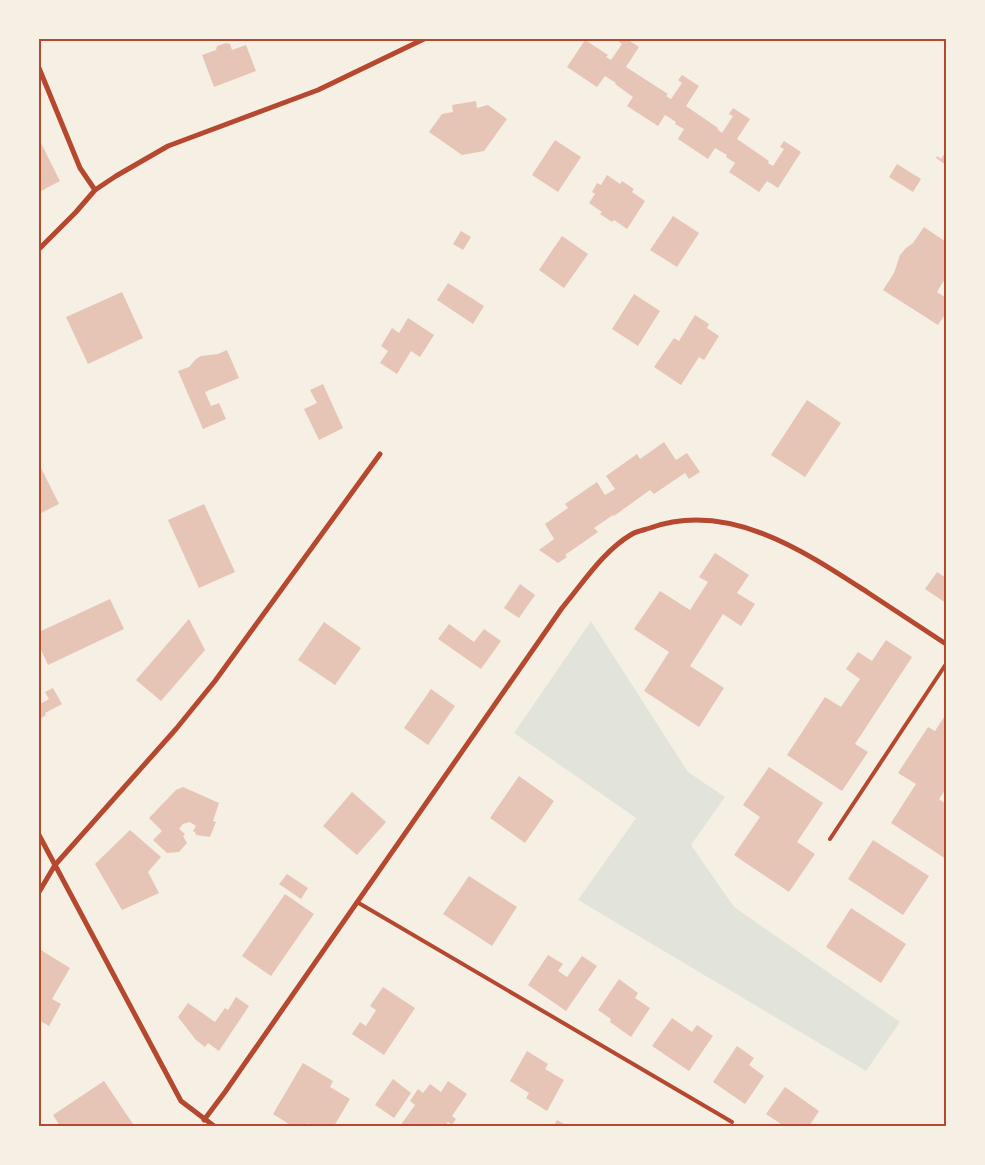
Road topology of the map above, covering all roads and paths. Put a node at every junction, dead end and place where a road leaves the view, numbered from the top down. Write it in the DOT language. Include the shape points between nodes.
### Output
graph roads {
  1 [pos="424,39"];
  2 [pos="39,68"];
  3 [pos="95,190"];
  4 [pos="39,249"];
  5 [pos="380,454"];
  6 [pos="946,644"];
  7 [pos="946,664"];
  8 [pos="39,835"];
  9 [pos="830,839"];
  10 [pos="55,865"];
  11 [pos="39,892"];
  12 [pos="357,902"];
  13 [pos="204,1120"];
  14 [pos="732,1122"];
  15 [pos="214,1126"];
  1 -- 3 [label="street" via="318,90 168,146"];
  2 -- 3 [label="street" via="80,168"];
  3 -- 4 [label="street"];
  5 -- 10 [label="street" via="215,681"];
  6 -- 12 [label="street" via="831,569 789,545 751,529 722,522 686,519 634,533 594,568 562,608"];
  7 -- 9 [label="lane"];
  8 -- 10 [label="street"];
  10 -- 11 [label="street"];
  10 -- 13 [label="street" via="181,1101"];
  12 -- 13 [label="street"];
  12 -- 14 [label="lane"];
  13 -- 15 [label="street"];
}
